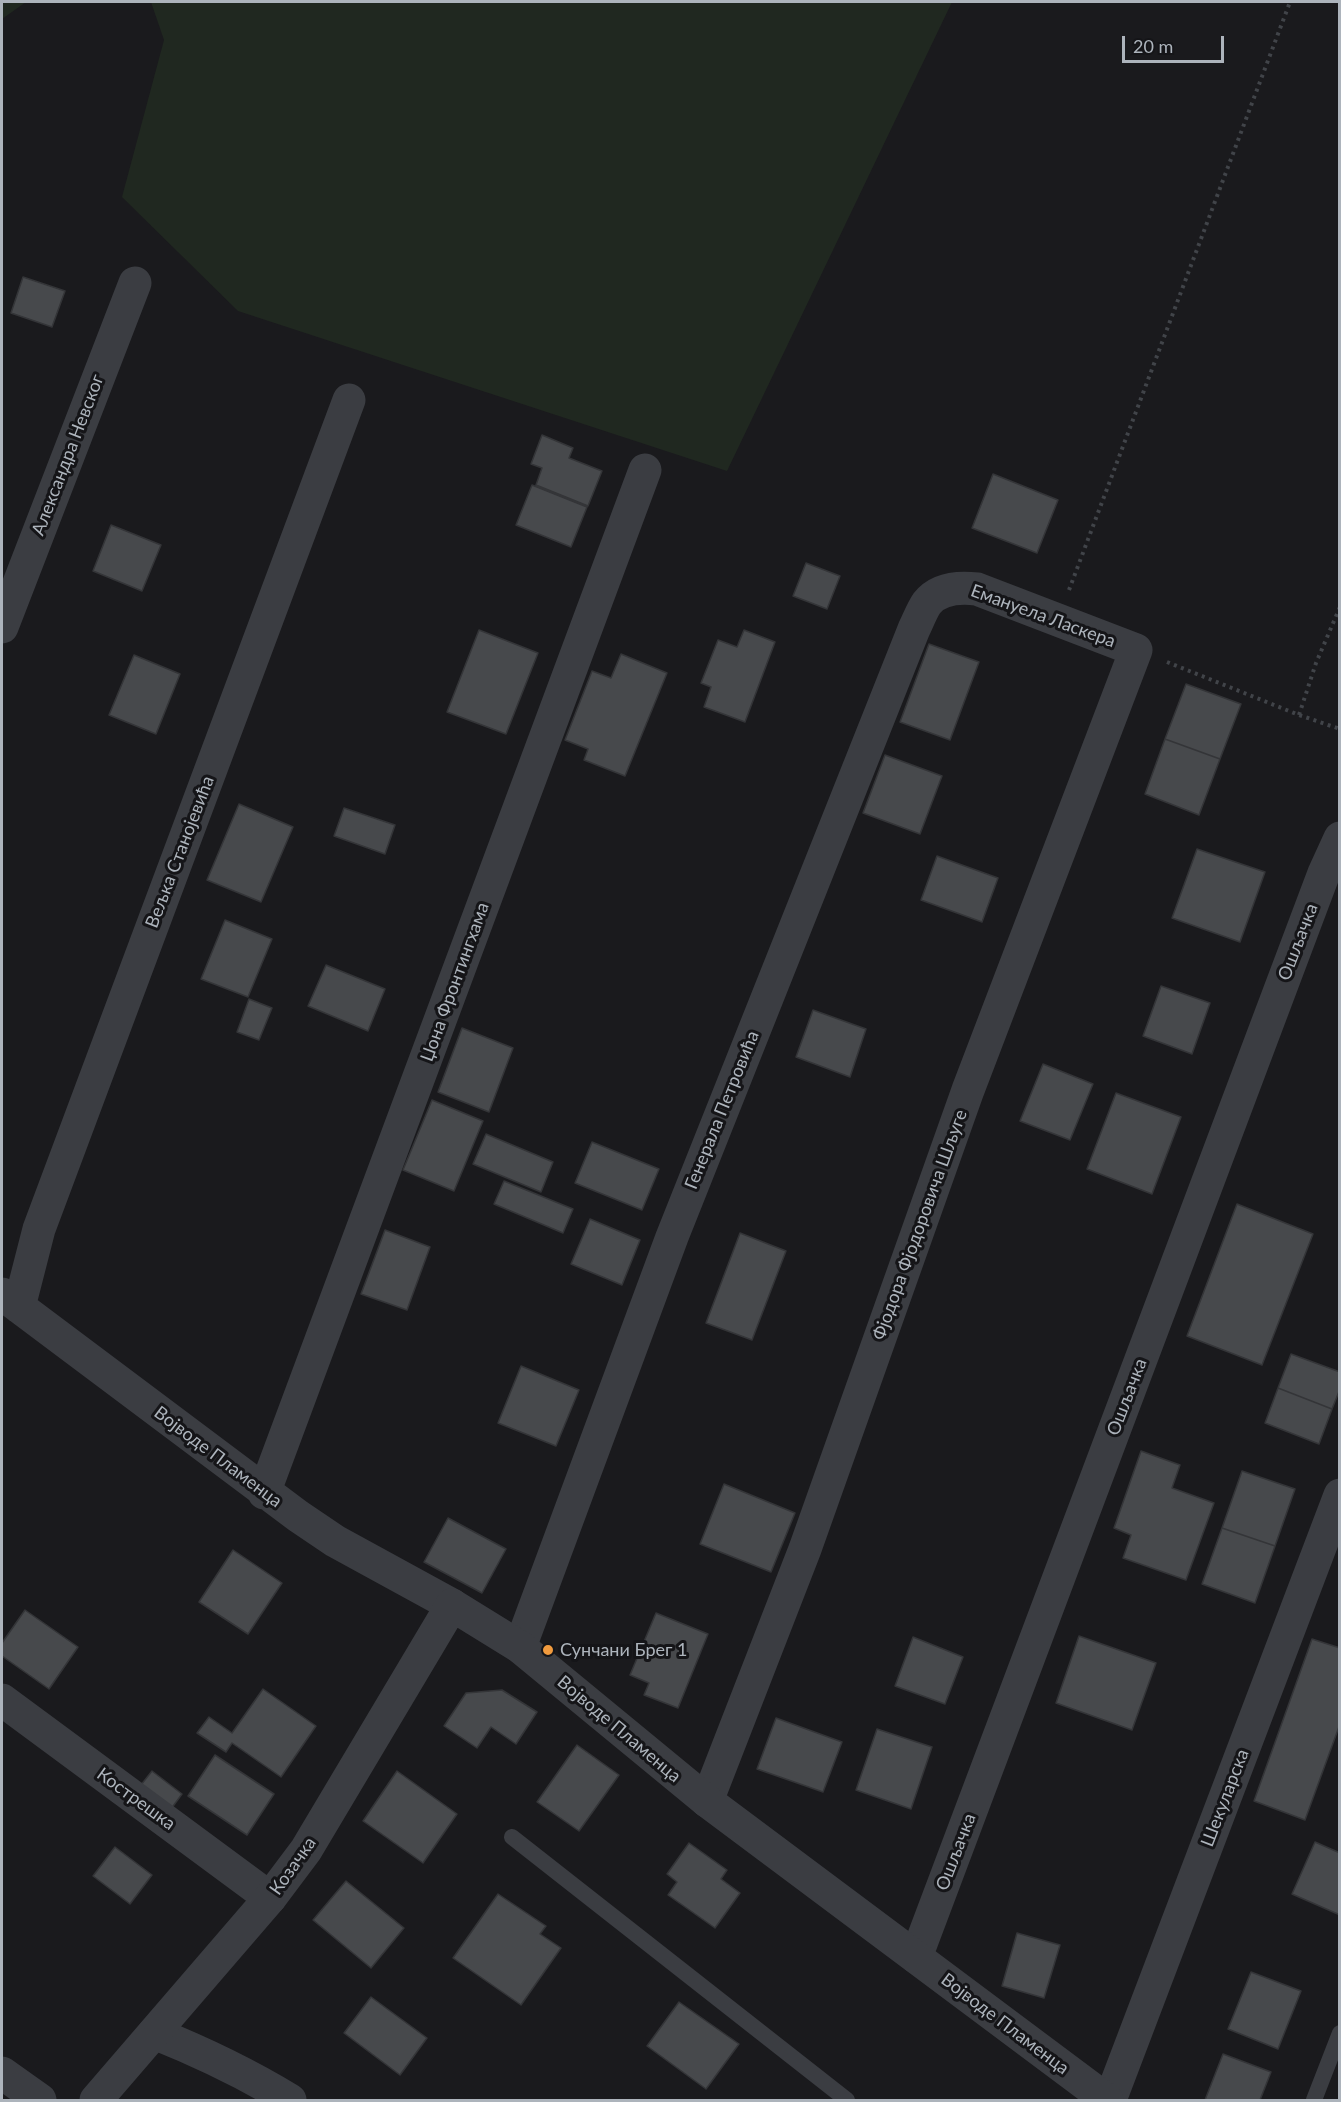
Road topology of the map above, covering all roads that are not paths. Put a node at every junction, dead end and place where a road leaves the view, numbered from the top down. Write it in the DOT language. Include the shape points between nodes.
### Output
graph roads {
  1 [pos="135,283"];
  2 [pos="349,400"];
  3 [pos="645,470"];
  4 [pos="949,590"];
  5 [pos="2,627"];
  6 [pos="1136,650"];
  7 [pos="1340,838"];
  8 [pos="10,1300"];
  9 [pos="264,1493"];
  10 [pos="1340,1495"];
  11 [pos="453,1605"];
  12 [pos="520,1647"];
  13 [pos="2,1700"];
  14 [pos="707,1801"];
  15 [pos="512,1837"];
  16 [pos="270,1898"];
  17 [pos="916,1957"];
  18 [pos="154,2033"];
  19 [pos="1340,2033"];
  20 [pos="2,2073"];
  21 [pos="40,2100"];
  22 [pos="96,2100"];
  23 [pos="290,2100"];
  24 [pos="847,2100"];
  25 [pos="1108,2100"];
  26 [pos="1314,2100"];
  1 -- 5 [label="street, Александра Невског"];
  2 -- 8 [label="street, Вељка Станојевића"];
  3 -- 9 [label="street, Џона Фронтингхама"];
  4 -- 6 [label="street, Емануела Ласкера" via="977,589"];
  4 -- 12 [label="street, Генерала Петровића" via="927,603 914,629 672,1237"];
  6 -- 14 [label="street, Фјодора Фјодоровича Шљуге" via="968,1090 805,1549"];
  7 -- 17 [label="street, Ошљачка" via="1319,884"];
  8 -- 9 [label="street, Војводе Пламенца"];
  9 -- 11 [label="street, Војводе Пламенца" via="335,1541"];
  10 -- 25 [label="street, Шекуларска"];
  11 -- 12 [label="street, Војводе Пламенца"];
  11 -- 16 [label="street, Козачка" via="306,1850"];
  12 -- 14 [label="street, Војводе Пламенца"];
  13 -- 16 [label="street, Кострешка"];
  14 -- 17 [label="street, Војводе Пламенца"];
  15 -- 24 [label="lane"];
  16 -- 18 [label="street, Козачка"];
  17 -- 25 [label="street, Војводе Пламенца"];
  18 -- 22 [label="street, Козачка"];
  18 -- 23 [label="street" via="208,2054"];
  19 -- 26 [label="lane"];
  20 -- 21 [label="street"];
}
